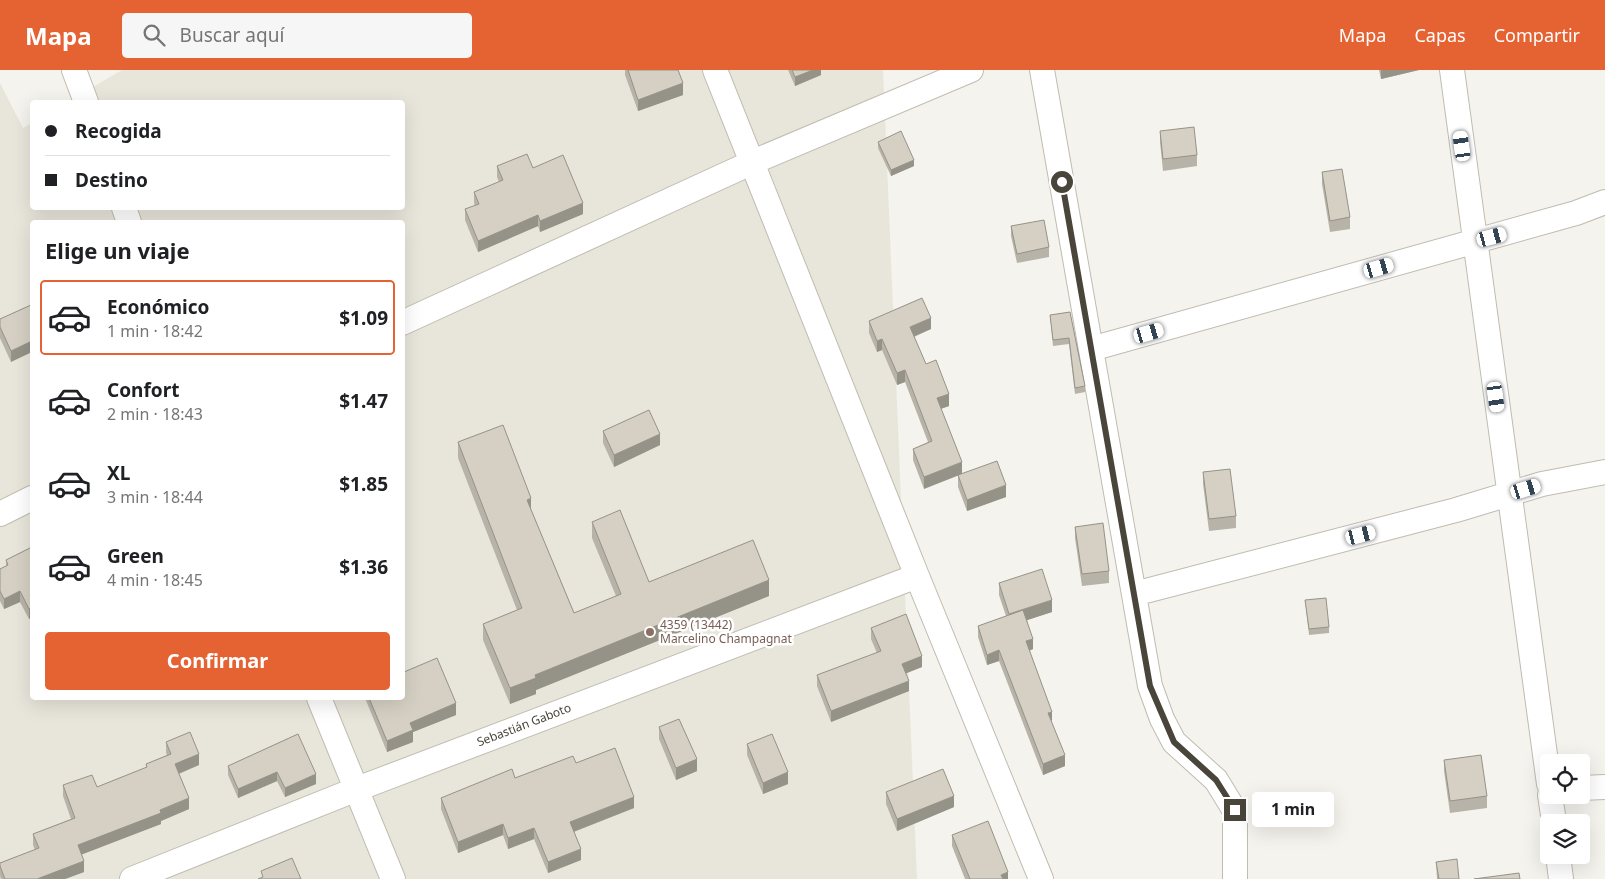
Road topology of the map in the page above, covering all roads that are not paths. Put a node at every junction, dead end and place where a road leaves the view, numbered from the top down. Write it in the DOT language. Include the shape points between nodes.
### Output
graph roads {
  1 [pos="74,70"];
  2 [pos="715,70"];
  3 [pos="970,70"];
  4 [pos="1042,70"];
  5 [pos="1452,70"];
  6 [pos="85,100"];
  7 [pos="753,162"];
  8 [pos="1605,202"];
  9 [pos="1475,242"];
  10 [pos="405,322"];
  11 [pos="1091,349"];
  12 [pos="1605,472"];
  13 [pos="1509,494"];
  14 [pos="30,499"];
  15 [pos="0,514"];
  16 [pos="917,576"];
  17 [pos="1134,594"];
  18 [pos="320,700"];
  19 [pos="1545,754"];
  20 [pos="1605,786"];
  21 [pos="1590,787"];
  22 [pos="357,788"];
  23 [pos="1560,864"];
  24 [pos="132,879"];
  25 [pos="393,879"];
  26 [pos="1042,879"];
  27 [pos="1234,879"];
  28 [pos="1562,879"];
  1 -- 6 [label="street"];
  2 -- 7 [label="street"];
  3 -- 7 [label="street"];
  4 -- 11 [label="street"];
  5 -- 9 [label="street"];
  7 -- 10 [label="street"];
  7 -- 16 [label="street"];
  8 -- 9 [label="street"];
  9 -- 11 [label="street"];
  9 -- 13 [label="street"];
  11 -- 17 [label="street"];
  12 -- 13 [label="street"];
  13 -- 17 [label="street"];
  13 -- 19 [label="street"];
  14 -- 15 [label="street"];
  16 -- 22 [label="street, Sebastián Gaboto"];
  16 -- 26 [label="street"];
  17 -- 27 [label="street" via="1150,686 1162,719 1174,742 1216,780 1235,810"];
  18 -- 22 [label="street"];
  20 -- 21 [label="street"];
  22 -- 24 [label="street, Sebastián Gaboto"];
  22 -- 25 [label="street"];
  23 -- 28 [label="street"];
}
